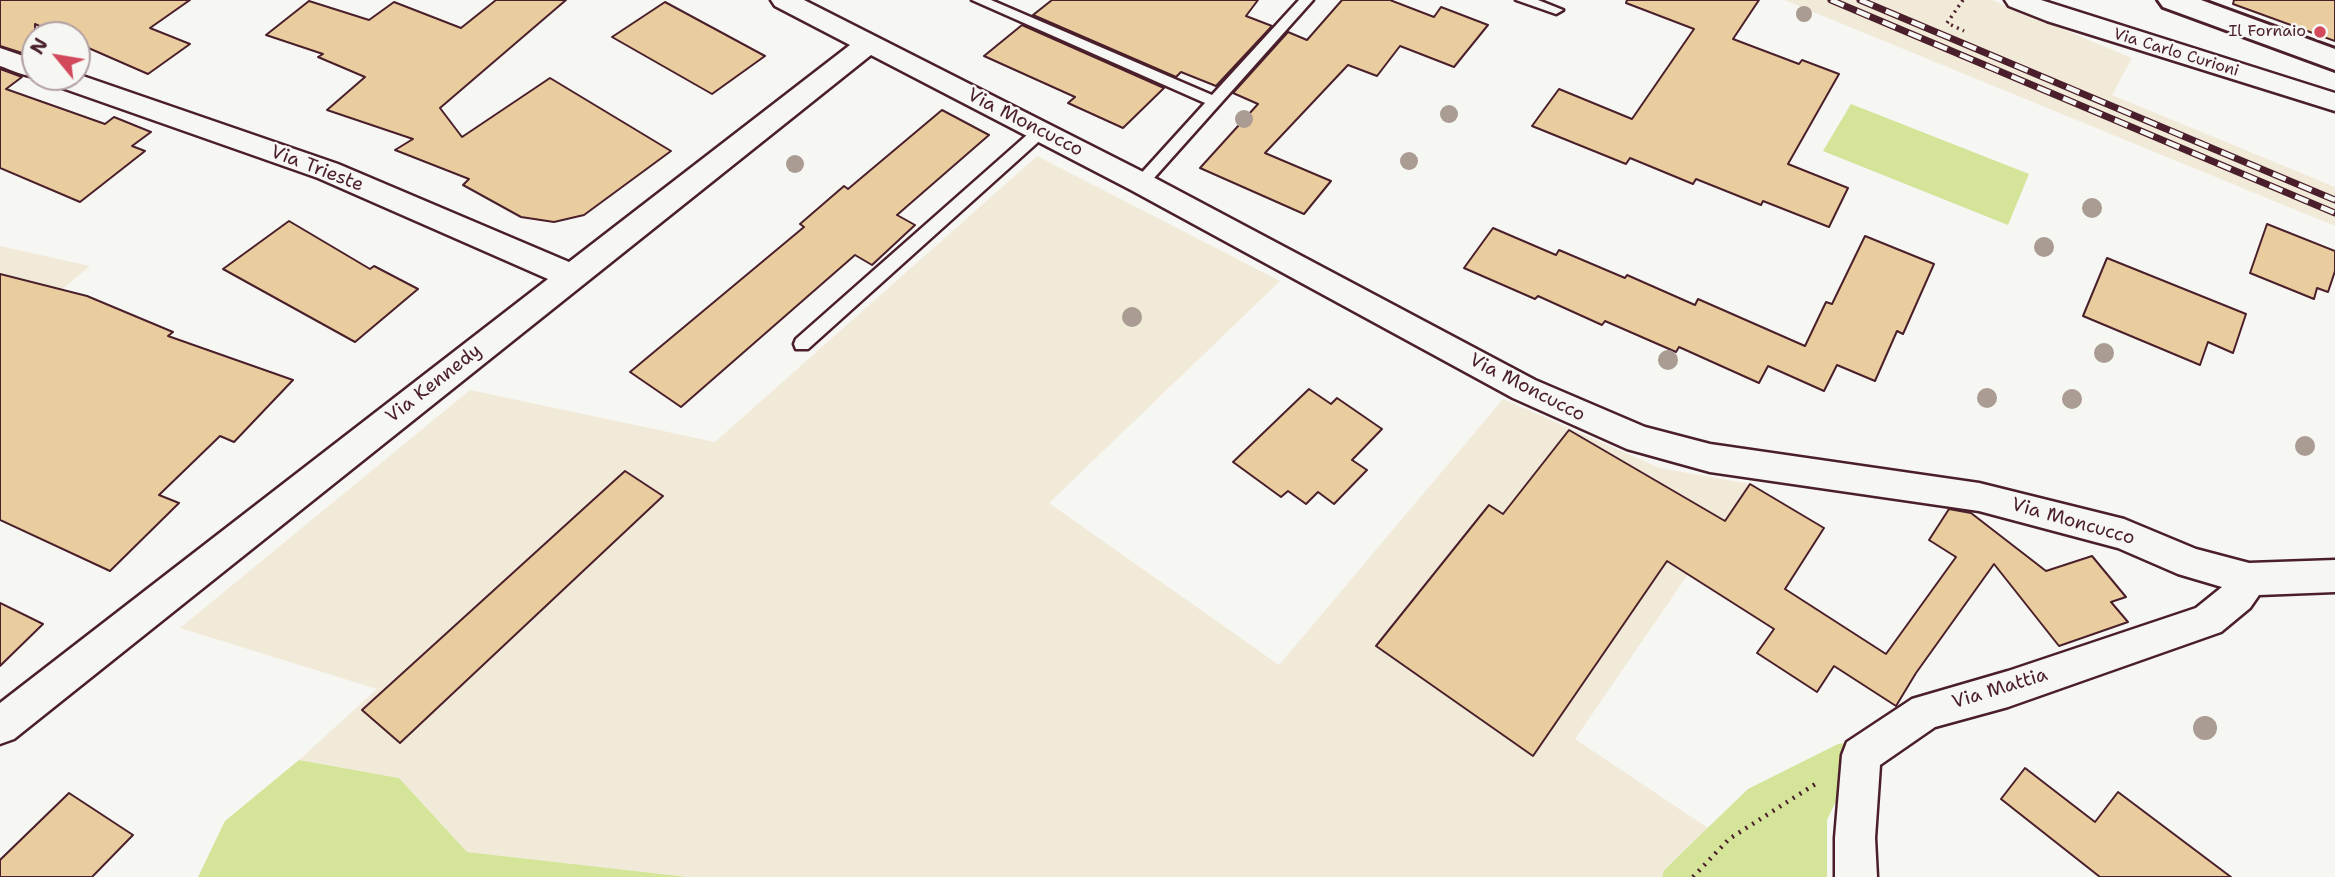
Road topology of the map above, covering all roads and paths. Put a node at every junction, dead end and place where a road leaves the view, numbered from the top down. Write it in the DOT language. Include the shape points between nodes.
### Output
graph roads {
  1 [pos="784,0"];
  2 [pos="979,0"];
  3 [pos="1306,0"];
  4 [pos="1523,0"];
  5 [pos="1964,0"];
  6 [pos="2018,0"];
  7 [pos="2173,0"];
  8 [pos="1556,10"];
  9 [pos="1964,31"];
  10 [pos="869,43"];
  11 [pos="0,57"];
  12 [pos="2335,60"];
  13 [pos="21,64"];
  14 [pos="91,89"];
  15 [pos="1214,102"];
  16 [pos="2335,102"];
  17 [pos="1041,131"];
  18 [pos="1141,183"];
  19 [pos="570,276"];
  20 [pos="803,344"];
  21 [pos="2335,576"];
  22 [pos="2249,579"];
  23 [pos="0,726"];
  24 [pos="1861,755"];
  25 [pos="1693,877"];
  26 [pos="1857,877"];
  1 -- 10 [label="street, Via Moncucco"];
  2 -- 15 [label="lane"];
  3 -- 15 [label="lane"];
  4 -- 8 [label="lane"];
  5 -- 9 [label="path" via="1947,23"];
  6 -- 16 [label="street, Via Carlo Curioni"];
  7 -- 12 [label="main road"];
  10 -- 17 [label="street, Via Moncucco"];
  10 -- 19 [label="street, Via Kennedy"];
  11 -- 13 [label="street"];
  14 -- 19 [label="street, Via Trieste" via="328,171"];
  15 -- 18 [label="lane"];
  17 -- 18 [label="street, Via Moncucco"];
  17 -- 20 [label="lane"];
  18 -- 22 [label="street, Via Moncucco" via="1524,389 1639,439 1710,458 1979,496 2124,534 2191,563"];
  19 -- 23 [label="street, Via Kennedy"];
  21 -- 22 [label="street, Via Moncucco"];
  22 -- 24 [label="street, Via Mattia" via="2237,597 2208,620 2008,689 1925,712"];
  24 -- 25 [label="path" via="1728,839"];
  24 -- 26 [label="street"];
}
